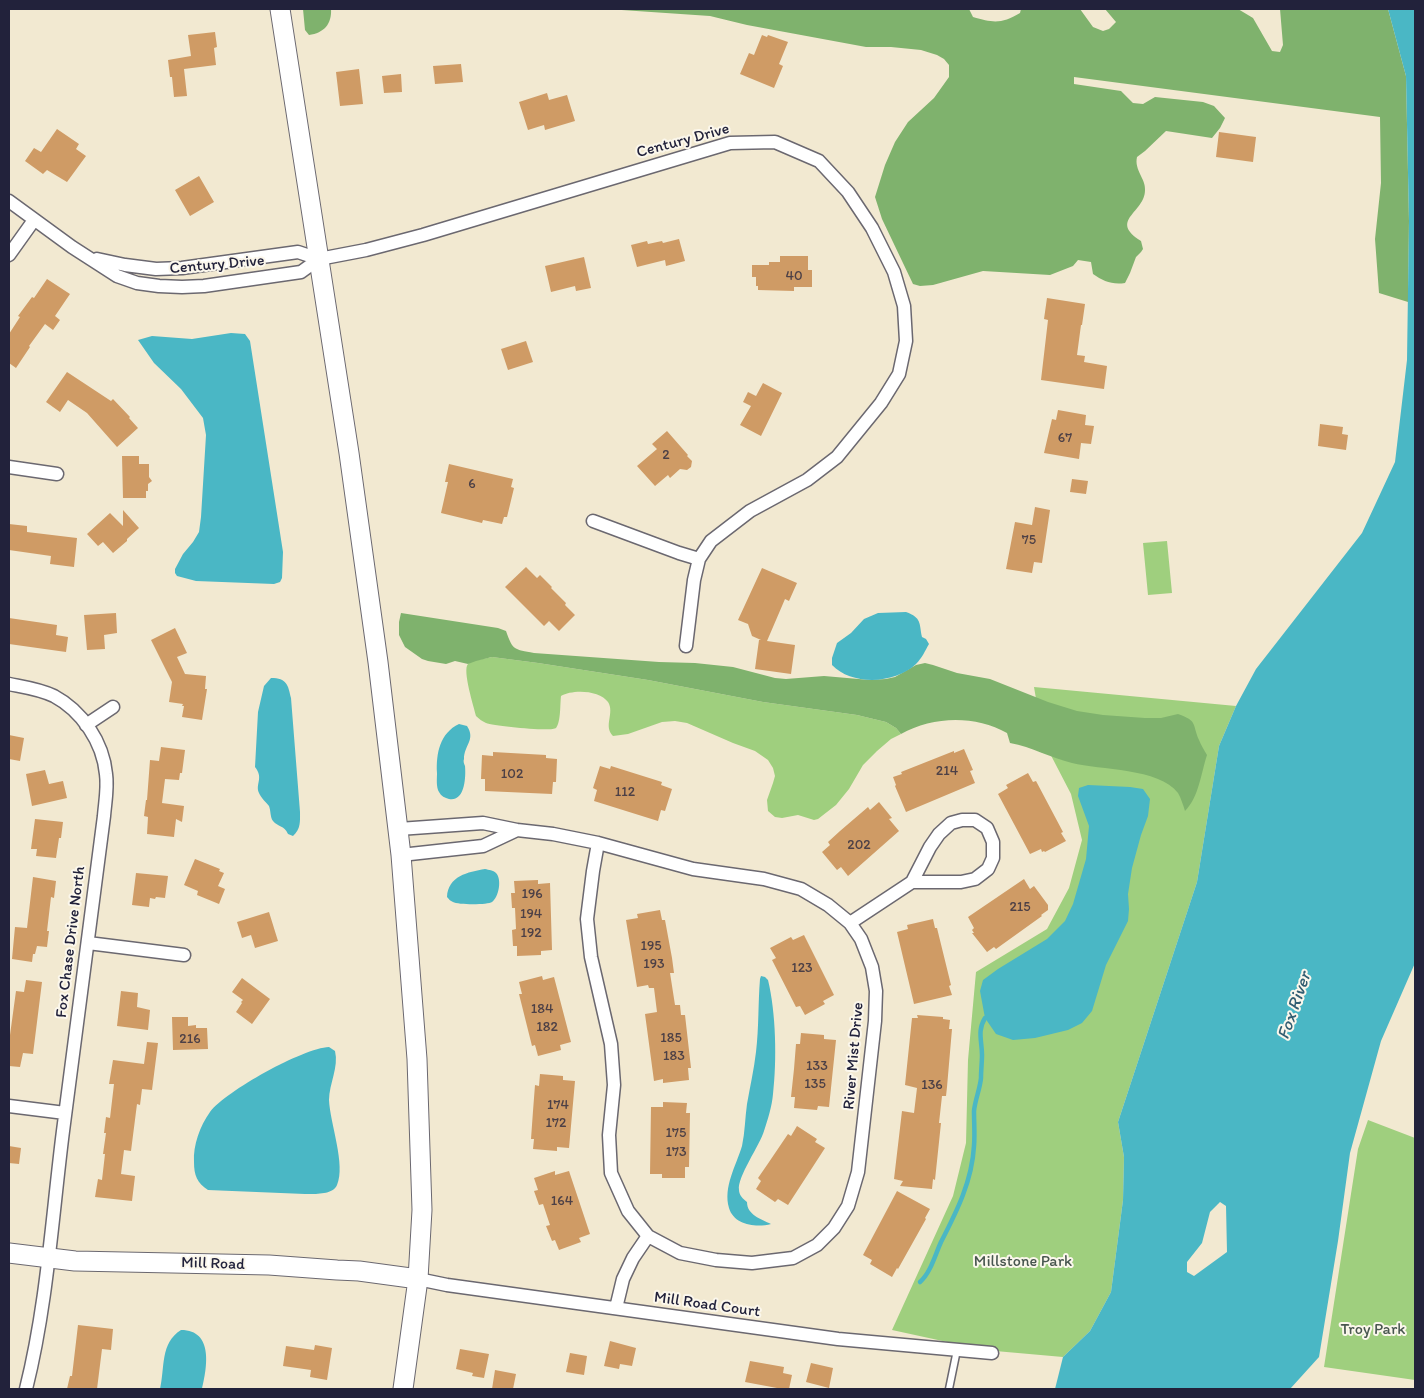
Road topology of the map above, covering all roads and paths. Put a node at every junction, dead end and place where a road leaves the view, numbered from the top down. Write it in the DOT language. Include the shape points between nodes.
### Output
graph roads {
  1 [pos="280,9"];
  2 [pos="9,201"];
  3 [pos="34,220"];
  4 [pos="9,255"];
  5 [pos="91,258"];
  6 [pos="319,259"];
  7 [pos="9,467"];
  8 [pos="57,474"];
  9 [pos="593,521"];
  10 [pos="698,558"];
  11 [pos="686,646"];
  12 [pos="9,684"];
  13 [pos="112,707"];
  14 [pos="86,725"];
  15 [pos="399,829"];
  16 [pos="517,830"];
  17 [pos="598,844"];
  18 [pos="401,856"];
  19 [pos="912,882"];
  20 [pos="850,923"];
  21 [pos="88,943"];
  22 [pos="184,955"];
  23 [pos="9,1106"];
  24 [pos="65,1113"];
  25 [pos="648,1236"];
  26 [pos="9,1253"];
  27 [pos="49,1258"];
  28 [pos="418,1279"];
  29 [pos="616,1308"];
  30 [pos="957,1350"];
  31 [pos="992,1353"];
  32 [pos="26,1389"];
  33 [pos="403,1389"];
  34 [pos="949,1389"];
  1 -- 6 [label="main road"];
  2 -- 3 [label="street, Century Drive"];
  3 -- 4 [label="street"];
  3 -- 5 [label="street, Century Drive"];
  5 -- 6 [label="street, Century Drive" via="156,269 298,252"];
  5 -- 6 [label="street, Century Drive" via="117,276 137,283 182,287 301,272"];
  6 -- 10 [label="street, Century Drive" via="423,235 730,142 774,142 819,161 848,192 872,228 894,272 904,306 906,341 899,374 876,409 837,457 807,480 729,526 710,541"];
  6 -- 15 [label="main road" via="349,452"];
  7 -- 8 [label="street"];
  9 -- 10 [label="street"];
  10 -- 11 [label="street, Century Drive"];
  12 -- 14 [label="street, Fox Chase Drive North" via="53,696"];
  13 -- 14 [label="street"];
  14 -- 21 [label="street, Fox Chase Drive North" via="102,753 106,774"];
  15 -- 16 [label="street, River Mist Drive" via="483,823"];
  15 -- 18 [label="main road"];
  16 -- 17 [label="street, River Mist Drive"];
  16 -- 18 [label="street" via="483,846"];
  17 -- 20 [label="street, River Mist Drive" via="693,869 764,878 801,889"];
  17 -- 25 [label="street, River Mist Drive" via="587,919 591,957 611,1044 614,1085 609,1135 611,1173 628,1211"];
  18 -- 28 [label="main road" via="417,1068 422,1210"];
  19 -- 19 [label="street" via="975,879 988,869 993,858 993,842 987,828 975,820 951,823 930,847"];
  19 -- 20 [label="street"];
  20 -- 25 [label="street, River Mist Drive" via="861,939 872,967 876,992 875,1021 858,1172 848,1206 834,1228 817,1245 794,1258 752,1263 680,1253"];
  21 -- 22 [label="street"];
  21 -- 24 [label="street, Fox Chase Drive North"];
  23 -- 24 [label="street"];
  24 -- 27 [label="street, Fox Chase Drive North"];
  25 -- 29 [label="street" via="623,1279"];
  26 -- 27 [label="main road, Mill Road"];
  27 -- 28 [label="main road, Mill Road" via="279,1266"];
  27 -- 32 [label="street, Fox Chase Drive North"];
  28 -- 29 [label="street, Mill Road Court"];
  28 -- 33 [label="main road"];
  29 -- 30 [label="street, Mill Road Court" via="838,1339"];
  30 -- 31 [label="street, Mill Road Court"];
  30 -- 34 [label="lane"];
}
